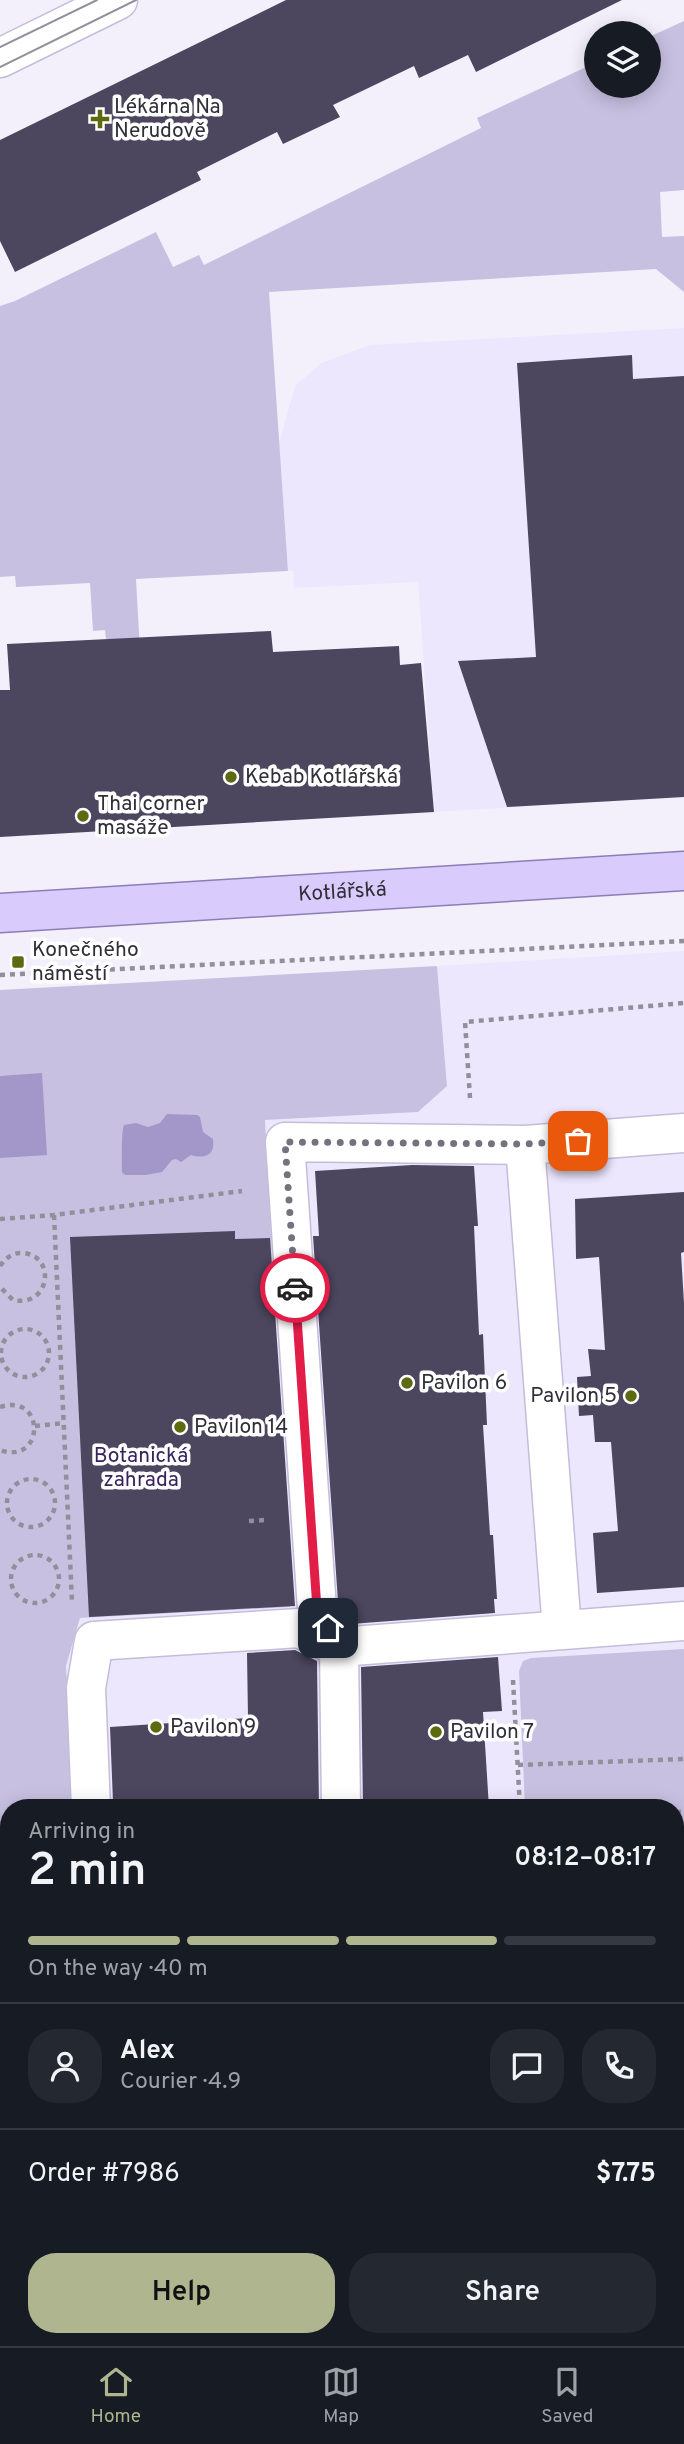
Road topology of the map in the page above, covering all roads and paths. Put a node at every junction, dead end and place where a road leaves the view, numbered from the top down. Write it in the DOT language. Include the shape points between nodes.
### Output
graph roads {
  1 [pos="118,0"];
  2 [pos="0,58"];
  3 [pos="684,871"];
  4 [pos="0,913"];
  5 [pos="684,941"];
  6 [pos="0,975"];
  7 [pos="684,1003"];
  8 [pos="684,1133"];
  9 [pos="473,1144"];
  10 [pos="525,1144"];
  11 [pos="247,1190"];
  12 [pos="54,1215"];
  13 [pos="0,1219"];
  14 [pos="0,1266"];
  15 [pos="57,1273"];
  16 [pos="45,1274"];
  17 [pos="0,1287"];
  18 [pos="49,1350"];
  19 [pos="60,1350"];
  20 [pos="0,1407"];
  21 [pos="64,1423"];
  22 [pos="34,1426"];
  23 [pos="0,1450"];
  24 [pos="67,1500"];
  25 [pos="55,1501"];
  26 [pos="70,1576"];
  27 [pos="58,1577"];
  28 [pos="684,1621"];
  29 [pos="562,1630"];
  30 [pos="510,1634"];
  31 [pos="94,1641"];
  32 [pos="339,1647"];
  33 [pos="684,1759"];
  34 [pos="518,1765"];
  35 [pos="91,1799"];
  36 [pos="341,1799"];
  37 [pos="520,1799"];
  1 -- 2 [label="street"];
  3 -- 4 [label="main road, Kotlářská"];
  5 -- 6 [label="path"];
  7 -- 9 [label="path" via="464,1022"];
  8 -- 10 [label="street"];
  9 -- 10 [label="street"];
  9 -- 32 [label="street" via="285,1142 317,1609"];
  10 -- 29 [label="street"];
  11 -- 12 [label="path"];
  12 -- 13 [label="path"];
  12 -- 15 [label="path"];
  14 -- 16 [label="path" via="15,1253 32,1255"];
  15 -- 16 [label="path"];
  15 -- 19 [label="path"];
  16 -- 17 [label="path" via="42,1290 29,1300 13,1300"];
  18 -- 18 [label="path" via="42,1336 19,1330 6,1338 2,1359 10,1372 32,1377 45,1367"];
  18 -- 19 [label="path"];
  19 -- 21 [label="path"];
  20 -- 22 [label="path" via="20,1407"];
  21 -- 22 [label="path"];
  21 -- 24 [label="path"];
  22 -- 23 [label="path" via="25,1448 9,1453"];
  24 -- 25 [label="path"];
  24 -- 26 [label="path"];
  25 -- 25 [label="path" via="48,1486 33,1479 18,1483 6,1502 10,1516 30,1527 46,1522"];
  26 -- 27 [label="path"];
  26 -- 31 [label="path" via="73,1623"];
  27 -- 27 [label="path" via="45,1557 29,1556 16,1564 10,1578 14,1592 34,1603 49,1599"];
  28 -- 29 [label="street"];
  29 -- 30 [label="street"];
  30 -- 32 [label="street"];
  30 -- 34 [label="path"];
  31 -- 32 [label="street" via="299,1628"];
  31 -- 35 [label="street" via="86,1688"];
  32 -- 36 [label="street"];
  33 -- 34 [label="path"];
  34 -- 37 [label="path"];
}
